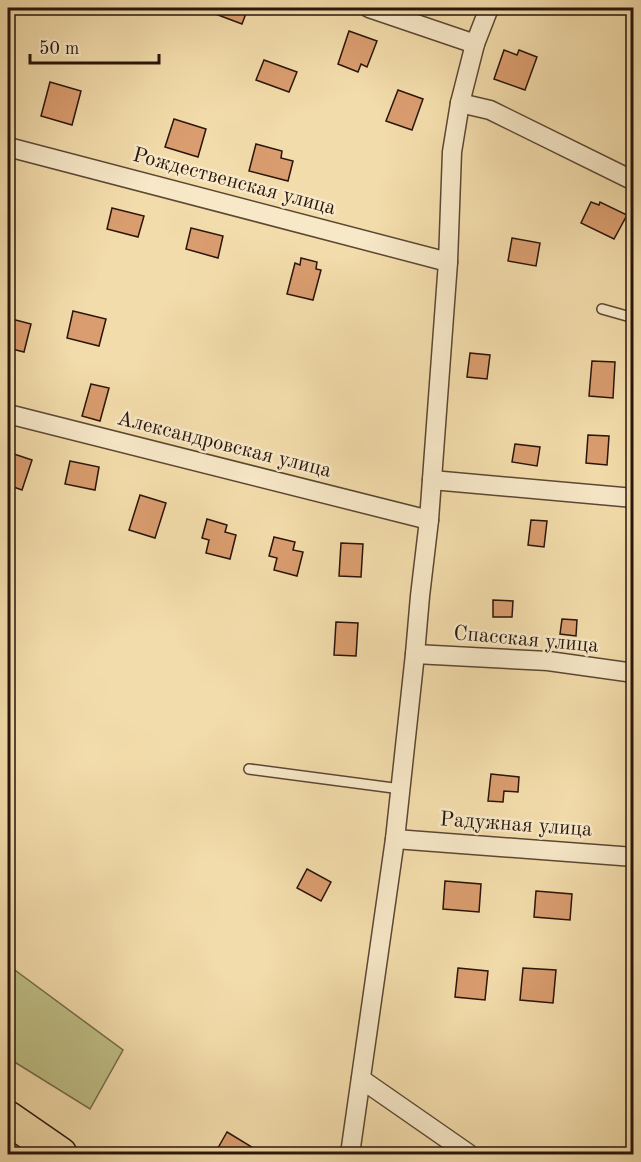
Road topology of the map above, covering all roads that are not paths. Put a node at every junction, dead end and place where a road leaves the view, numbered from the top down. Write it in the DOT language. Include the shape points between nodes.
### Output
graph roads {
  1 [pos="369,8"];
  2 [pos="489,8"];
  3 [pos="475,44"];
  4 [pos="460,103"];
  5 [pos="8,147"];
  6 [pos="633,181"];
  7 [pos="448,262"];
  8 [pos="602,309"];
  9 [pos="633,318"];
  10 [pos="8,414"];
  11 [pos="432,480"];
  12 [pos="633,498"];
  13 [pos="429,520"];
  14 [pos="416,654"];
  15 [pos="633,673"];
  16 [pos="249,769"];
  17 [pos="401,789"];
  18 [pos="396,839"];
  19 [pos="633,857"];
  20 [pos="361,1079"];
  21 [pos="8,1118"];
  22 [pos="60,1155"];
  23 [pos="350,1155"];
  24 [pos="469,1155"];
  1 -- 3 [label="street"];
  2 -- 3 [label="street"];
  3 -- 4 [label="street"];
  4 -- 6 [label="street" via="490,110"];
  4 -- 7 [label="street" via="452,152"];
  5 -- 7 [label="street, Рождественская улица"];
  7 -- 11 [label="street"];
  8 -- 9 [label="lane"];
  10 -- 13 [label="street, Александровская улица"];
  11 -- 12 [label="street"];
  11 -- 13 [label="street"];
  13 -- 14 [label="street"];
  14 -- 15 [label="street, Спасская улица" via="548,661"];
  14 -- 17 [label="street"];
  16 -- 17 [label="lane"];
  17 -- 18 [label="street"];
  18 -- 19 [label="street, Радужная улица"];
  18 -- 20 [label="street"];
  20 -- 23 [label="street"];
  20 -- 24 [label="street"];
  21 -- 22 [label="highway"];
}
